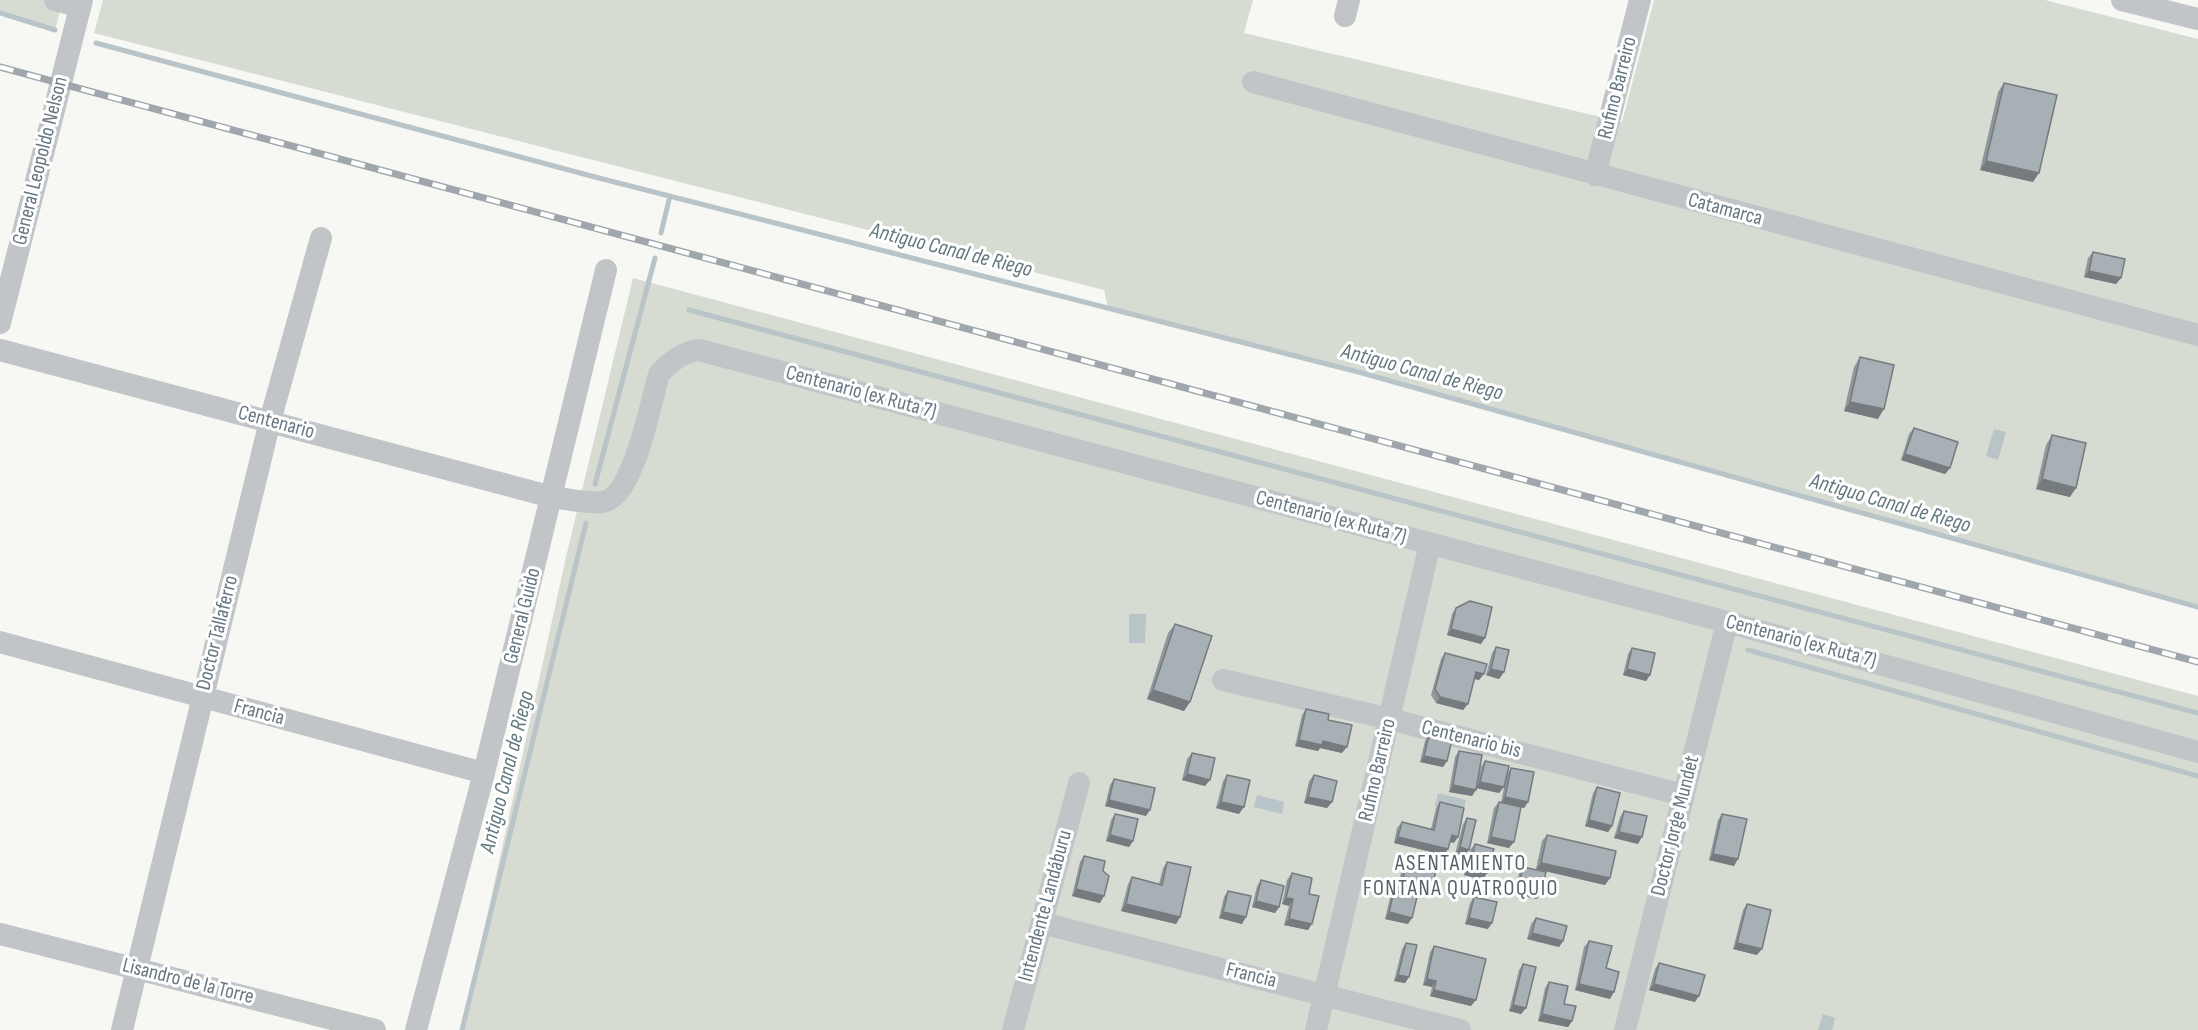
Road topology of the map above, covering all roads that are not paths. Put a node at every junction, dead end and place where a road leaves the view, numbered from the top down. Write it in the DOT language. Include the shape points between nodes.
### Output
graph roads {
  1 [pos="55,0"];
  2 [pos="1640,0"];
  3 [pos="2122,0"];
  4 [pos="81,3"];
  5 [pos="2198,19"];
  6 [pos="1253,82"];
  7 [pos="1595,175"];
  8 [pos="321,238"];
  9 [pos="606,270"];
  10 [pos="0,323"];
  11 [pos="2198,335"];
  12 [pos="0,350"];
  13 [pos="270,422"];
  14 [pos="552,497"];
  15 [pos="1430,544"];
  16 [pos="1727,622"];
  17 [pos="0,642"];
  18 [pos="1223,680"];
  19 [pos="202,698"];
  20 [pos="1390,719"];
  21 [pos="2198,752"];
  22 [pos="484,773"];
  23 [pos="1078,783"];
  24 [pos="1683,795"];
  25 [pos="1042,923"];
  26 [pos="0,934"];
  27 [pos="136,969"];
  28 [pos="1325,994"];
  29 [pos="122,1030"];
  30 [pos="375,1030"];
  31 [pos="416,1030"];
  32 [pos="1014,1030"];
  33 [pos="1316,1030"];
  34 [pos="1460,1030"];
  35 [pos="1625,1030"];
  1 -- 4 [label="street"];
  2 -- 7 [label="street, Rufino Barreiro"];
  3 -- 5 [label="street"];
  4 -- 10 [label="street, General Leopoldo Nelson"];
  6 -- 7 [label="street, Catamarca"];
  7 -- 11 [label="street, Catamarca"];
  8 -- 13 [label="street, Doctor Tallaferro"];
  9 -- 14 [label="street, General Guido"];
  12 -- 13 [label="street, Centenario"];
  13 -- 14 [label="street, Centenario"];
  13 -- 19 [label="street, Doctor Tallaferro"];
  14 -- 15 [label="street, Centenario (ex Ruta 7)" via="603,502 620,492 634,463 659,374 688,351 699,350"];
  14 -- 22 [label="street, General Guido"];
  15 -- 16 [label="street, Centenario (ex Ruta 7)"];
  15 -- 20 [label="street, Rufino Barreiro"];
  16 -- 21 [label="street, Centenario (ex Ruta 7)"];
  16 -- 24 [label="street, Doctor Jorge Mundet"];
  17 -- 19 [label="street, Francia"];
  18 -- 20 [label="street, Centenario bis"];
  19 -- 22 [label="street, Francia"];
  19 -- 27 [label="street, Doctor Tallaferro"];
  20 -- 24 [label="street, Centenario bis"];
  20 -- 28 [label="street, Rufino Barreiro"];
  22 -- 31 [label="street, General Guido"];
  23 -- 25 [label="street, Intendente Landáburu"];
  24 -- 35 [label="street, Doctor Jorge Mundet"];
  25 -- 28 [label="street, Francia"];
  25 -- 32 [label="street, Intendente Landáburu"];
  26 -- 27 [label="street, Lisandro de la Torre"];
  27 -- 29 [label="street, Doctor Tallaferro"];
  27 -- 30 [label="street, Lisandro de la Torre"];
  28 -- 33 [label="street, Rufino Barreiro"];
  28 -- 34 [label="street, Francia"];
}
